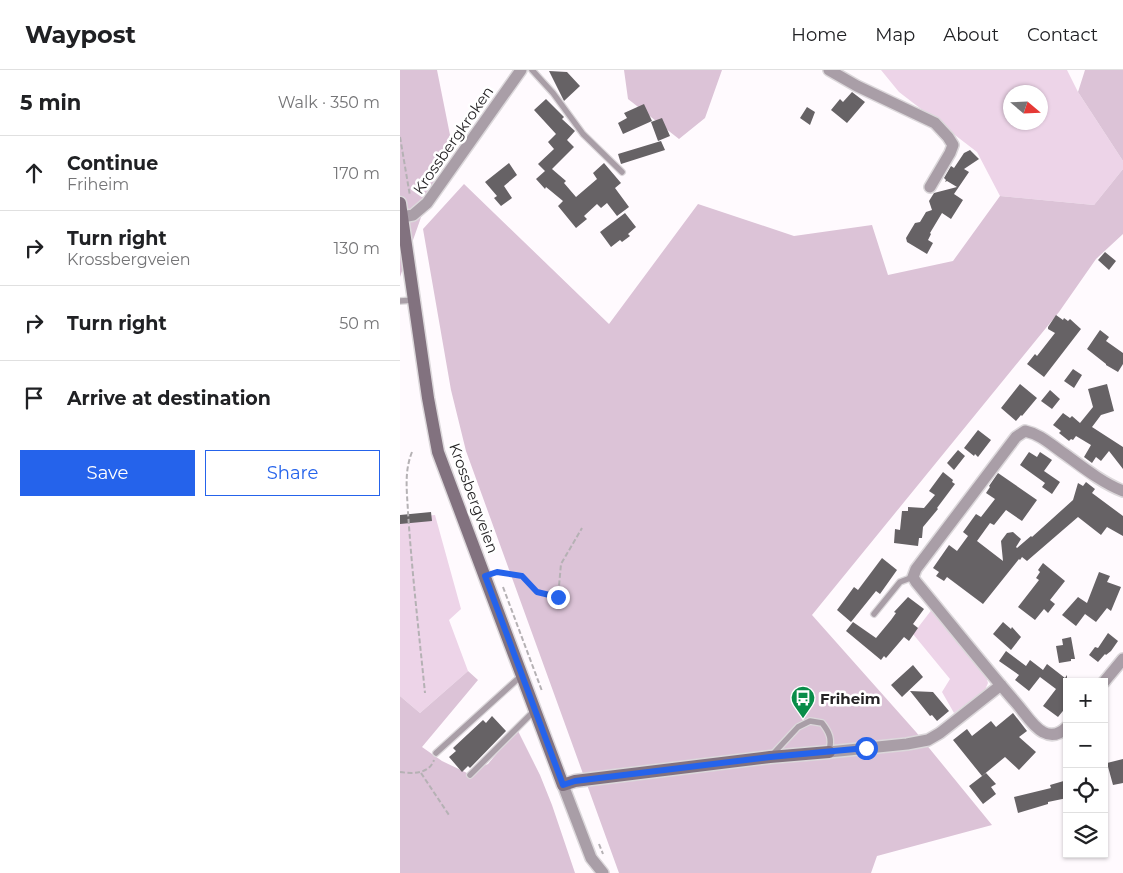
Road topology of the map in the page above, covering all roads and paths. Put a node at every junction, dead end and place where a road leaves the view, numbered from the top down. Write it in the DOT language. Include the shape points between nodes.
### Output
graph roads {
  1 [pos="521,70"];
  2 [pos="532,70"];
  3 [pos="829,70"];
  4 [pos="400,137"];
  5 [pos="622,172"];
  6 [pos="930,187"];
  7 [pos="405,199"];
  8 [pos="402,217"];
  9 [pos="414,300"];
  10 [pos="400,301"];
  11 [pos="412,452"];
  12 [pos="1123,491"];
  13 [pos="582,528"];
  14 [pos="491,574"];
  15 [pos="913,577"];
  16 [pos="874,614"];
  17 [pos="1123,659"];
  18 [pos="523,675"];
  19 [pos="1107,678"];
  20 [pos="1001,686"];
  21 [pos="425,693"];
  22 [pos="544,697"];
  23 [pos="535,710"];
  24 [pos="1063,731"];
  25 [pos="436,752"];
  26 [pos="829,752"];
  27 [pos="770,757"];
  28 [pos="400,772"];
  29 [pos="421,773"];
  30 [pos="470,775"];
  31 [pos="563,785"];
  32 [pos="449,815"];
  33 [pos="603,873"];
  1 -- 8 [label="street, Krossbergkroken" via="427,204 420,211"];
  2 -- 5 [label="lane" via="583,134"];
  3 -- 6 [label="street" via="935,124 948,137 952,145 950,153"];
  4 -- 7 [label="path"];
  7 -- 8 [label="street, Krossbergveien"];
  8 -- 9 [label="street, Krossbergveien"];
  9 -- 10 [label="lane"];
  9 -- 14 [label="street, Krossbergveien" via="438,452"];
  11 -- 21 [label="path" via="406,481"];
  12 -- 15 [label="street" via="1036,434 1025,431 1016,437"];
  13 -- 14 [label="path" via="561,564 558,597 537,592 522,576"];
  14 -- 18 [label="street, Krossbergveien"];
  14 -- 22 [label="path"];
  15 -- 16 [label="lane" via="900,582"];
  15 -- 20 [label="street"];
  17 -- 19 [label="street"];
  18 -- 23 [label="street, Krossbergveien"];
  18 -- 25 [label="lane"];
  20 -- 24 [label="street" via="1041,731 1051,735"];
  20 -- 26 [label="street" via="928,740"];
  23 -- 30 [label="lane"];
  23 -- 31 [label="street, Krossbergveien"];
  25 -- 29 [label="path" via="432,765"];
  26 -- 27 [label="street"];
  26 -- 27 [label="lane" via="832,741 829,732 822,723 810,721 798,727"];
  27 -- 31 [label="street"];
  28 -- 29 [label="path"];
  29 -- 32 [label="path"];
  31 -- 33 [label="street, Krossbergveien" via="591,858"];
}
